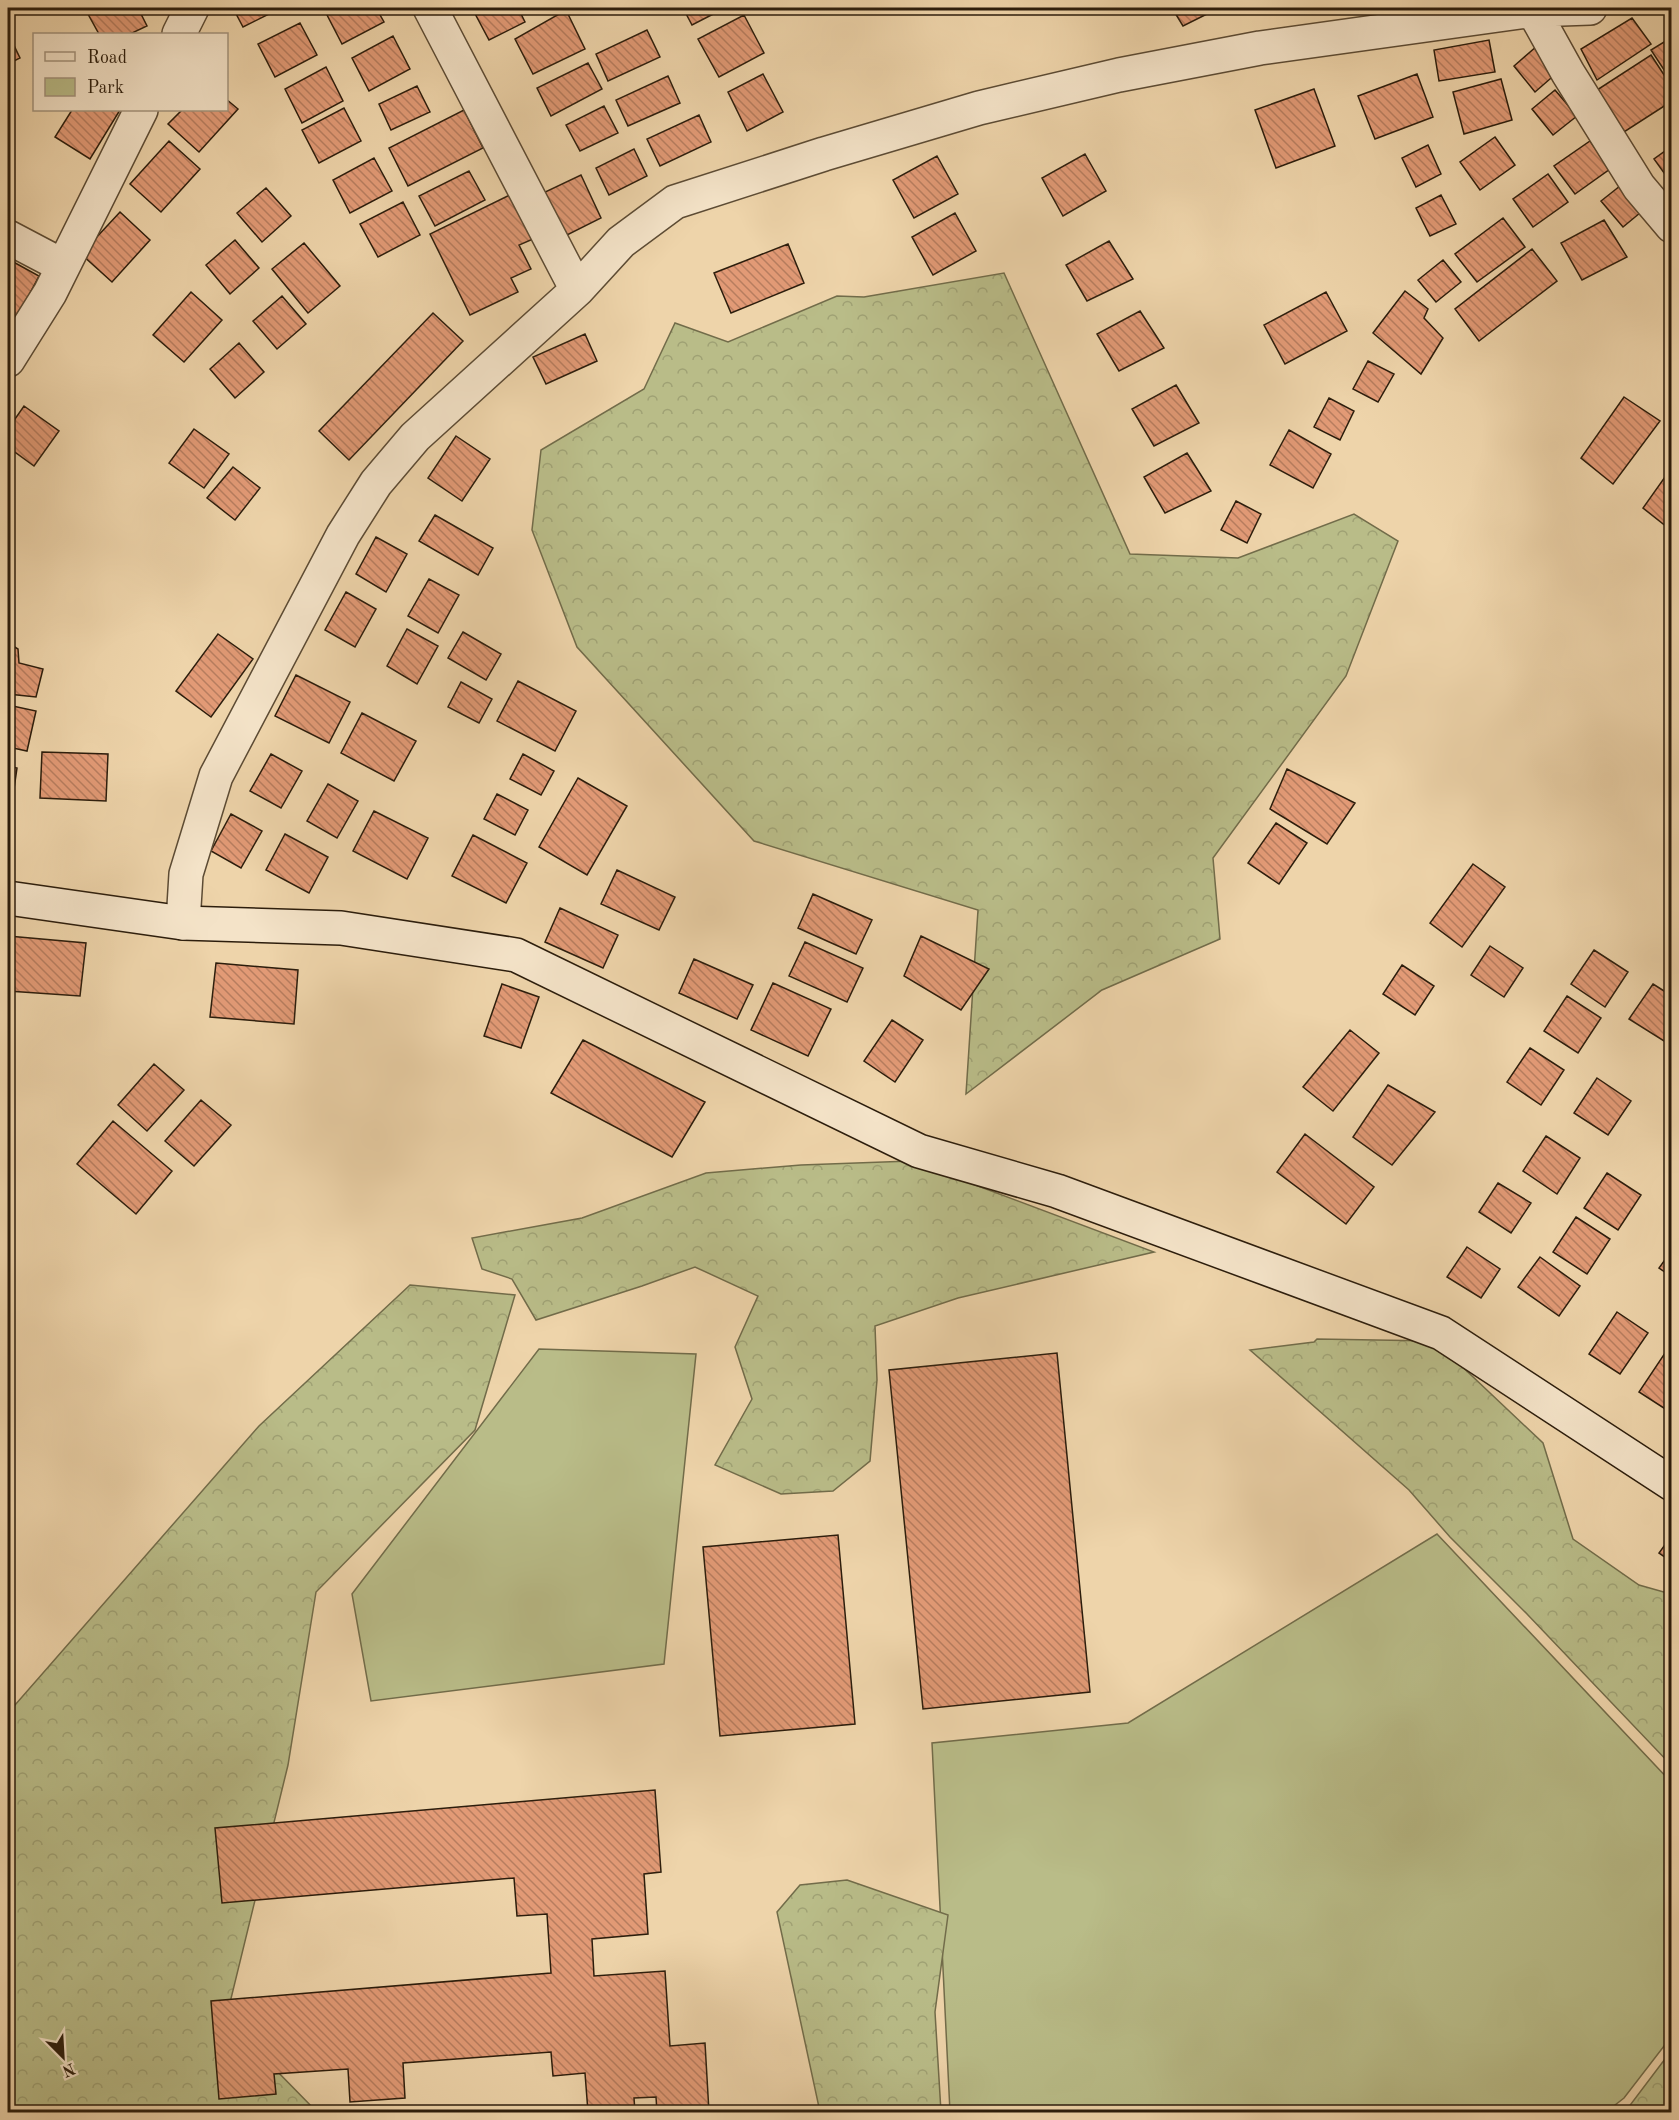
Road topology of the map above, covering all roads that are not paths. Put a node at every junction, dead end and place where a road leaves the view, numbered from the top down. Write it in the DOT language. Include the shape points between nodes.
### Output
graph roads {
  1 [pos="192,8"];
  2 [pos="430,8"];
  3 [pos="1590,8"];
  4 [pos="1533,10"];
  5 [pos="180,33"];
  6 [pos="140,111"];
  7 [pos="1671,226"];
  8 [pos="8,237"];
  9 [pos="63,266"];
  10 [pos="577,290"];
  11 [pos="8,360"];
  12 [pos="8,898"];
  13 [pos="183,923"];
  14 [pos="1671,1484"];
  1 -- 5 [label="street"];
  2 -- 10 [label="street"];
  3 -- 4 [label="street"];
  4 -- 7 [label="street" via="1639,187"];
  4 -- 10 [label="street" via="1260,48 1119,75 979,108 675,202 621,242"];
  6 -- 9 [label="street"];
  8 -- 9 [label="street"];
  9 -- 11 [label="street"];
  10 -- 13 [label="street" via="415,437 376,483 343,535 216,776 186,874"];
  12 -- 13 [label="street"];
  13 -- 14 [label="street" via="341,928 516,955 919,1151 1057,1191 1441,1333"];
}
